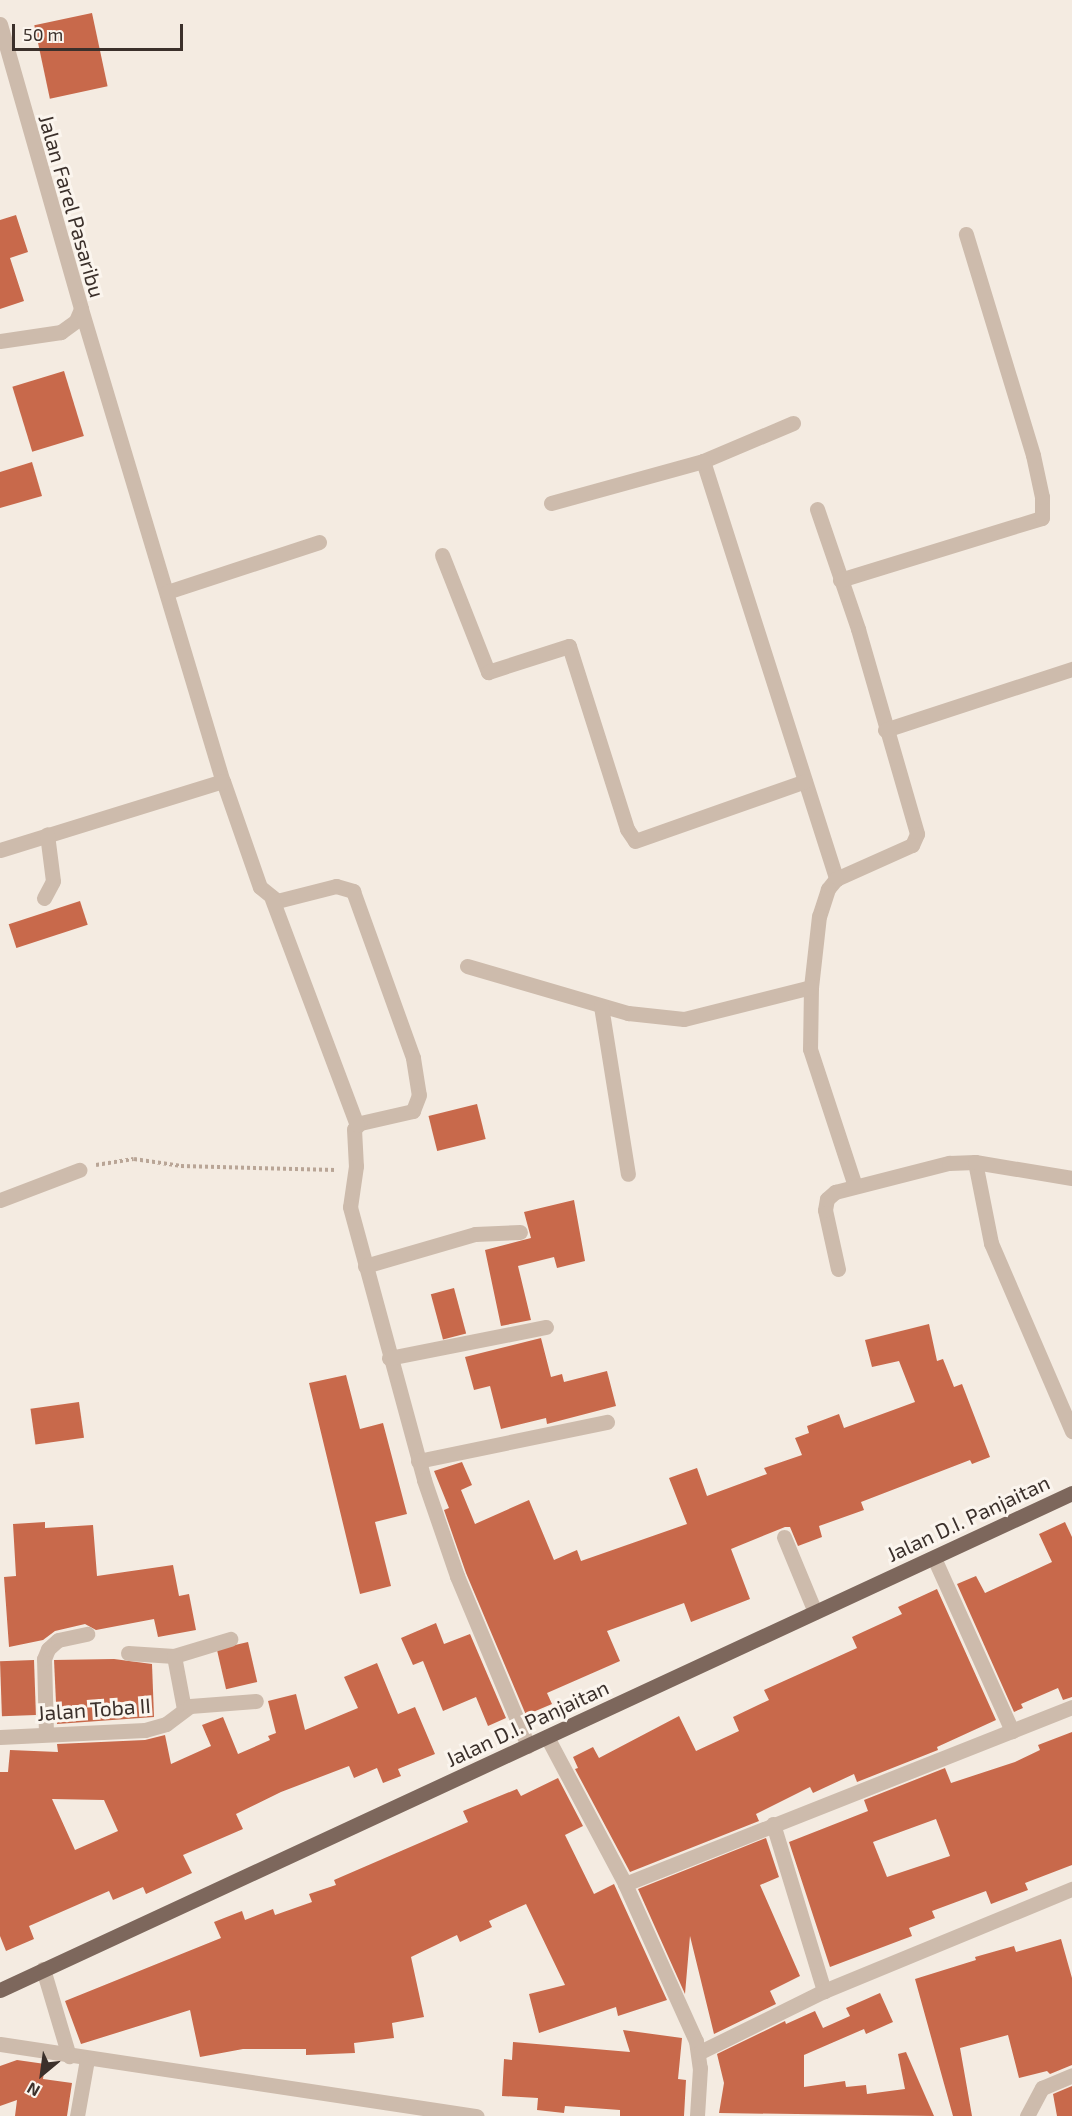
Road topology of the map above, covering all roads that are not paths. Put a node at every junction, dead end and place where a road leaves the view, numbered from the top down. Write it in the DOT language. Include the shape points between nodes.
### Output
graph roads {
  1 [pos="0,24"];
  2 [pos="966,234"];
  3 [pos="81,309"];
  4 [pos="0,341"];
  5 [pos="793,423"];
  6 [pos="703,461"];
  7 [pos="551,503"];
  8 [pos="818,509"];
  9 [pos="319,542"];
  10 [pos="442,555"];
  11 [pos="840,580"];
  12 [pos="168,592"];
  13 [pos="1072,669"];
  14 [pos="885,730"];
  15 [pos="223,781"];
  16 [pos="805,781"];
  17 [pos="47,834"];
  18 [pos="0,850"];
  19 [pos="836,879"];
  20 [pos="44,898"];
  21 [pos="272,899"];
  22 [pos="467,966"];
  23 [pos="811,987"];
  24 [pos="602,1006"];
  25 [pos="357,1125"];
  26 [pos="975,1162"];
  27 [pos="78,1170"];
  28 [pos="628,1174"];
  29 [pos="1072,1178"];
  30 [pos="855,1186"];
  31 [pos="0,1200"];
  32 [pos="520,1232"];
  33 [pos="365,1266"];
  34 [pos="838,1269"];
  35 [pos="546,1327"];
  36 [pos="389,1358"];
  37 [pos="607,1422"];
  38 [pos="1072,1431"];
  39 [pos="417,1461"];
  40 [pos="1072,1493"];
  41 [pos="784,1537"];
  42 [pos="934,1558"];
  43 [pos="815,1612"];
  44 [pos="87,1634"];
  45 [pos="230,1639"];
  46 [pos="128,1653"];
  47 [pos="174,1656"];
  48 [pos="256,1701"];
  49 [pos="1072,1707"];
  50 [pos="184,1709"];
  51 [pos="1012,1731"];
  52 [pos="46,1734"];
  53 [pos="0,1737"];
  54 [pos="547,1737"];
  55 [pos="528,1746"];
  56 [pos="772,1824"];
  57 [pos="625,1884"];
  58 [pos="1072,1889"];
  59 [pos="43,1969"];
  60 [pos="0,1990"];
  61 [pos="824,1991"];
  62 [pos="0,2044"];
  63 [pos="700,2052"];
  64 [pos="69,2056"];
  65 [pos="87,2059"];
  66 [pos="1072,2075"];
  67 [pos="459,2115"];
  68 [pos="77,2116"];
  69 [pos="477,2116"];
  70 [pos="697,2116"];
  71 [pos="1027,2116"];
  1 -- 3 [label="street, Jalan Farel Pasaribu"];
  2 -- 11 [label="street" via="1033,455 1042,518"];
  3 -- 4 [label="street, Jalan Farel Pasaribu" via="76,321 61,332"];
  3 -- 12 [label="street"];
  5 -- 6 [label="street"];
  6 -- 7 [label="street"];
  6 -- 16 [label="street"];
  8 -- 11 [label="street"];
  9 -- 12 [label="street"];
  10 -- 16 [label="street" via="488,672 569,646 627,829 635,840"];
  11 -- 14 [label="street"];
  12 -- 15 [label="street"];
  13 -- 14 [label="street"];
  14 -- 19 [label="street" via="916,826 916,838 912,845"];
  15 -- 17 [label="street"];
  15 -- 21 [label="street" via="260,887"];
  16 -- 19 [label="street"];
  17 -- 18 [label="street"];
  17 -- 20 [label="street" via="53,881"];
  19 -- 23 [label="street" via="828,889 819,916"];
  21 -- 25 [label="street"];
  21 -- 25 [label="street" via="283,901 336,886 355,894 419,1081 418,1103 411,1113"];
  22 -- 24 [label="street"];
  23 -- 24 [label="street" via="684,1020"];
  23 -- 30 [label="street" via="810,1049 815,1072 842,1138"];
  24 -- 28 [label="street"];
  25 -- 33 [label="street" via="353,1135 355,1170 350,1207"];
  26 -- 29 [label="street"];
  26 -- 30 [label="street" via="929,1166"];
  26 -- 38 [label="street" via="991,1243"];
  27 -- 31 [label="street"];
  30 -- 34 [label="street" via="835,1192 826,1204"];
  32 -- 33 [label="street" via="475,1234"];
  33 -- 36 [label="street"];
  35 -- 36 [label="street"];
  36 -- 39 [label="street"];
  37 -- 39 [label="street"];
  39 -- 55 [label="street" via="457,1576"];
  40 -- 42 [label="main road, Jalan D.I. Panjaitan"];
  41 -- 43 [label="street"];
  42 -- 43 [label="main road, Jalan D.I. Panjaitan"];
  42 -- 51 [label="street"];
  43 -- 54 [label="main road, Jalan D.I. Panjaitan"];
  44 -- 52 [label="street" via="58,1640 48,1649 44,1659"];
  45 -- 47 [label="street"];
  46 -- 47 [label="street"];
  47 -- 50 [label="street"];
  48 -- 50 [label="street, Jalan Toba II"];
  49 -- 51 [label="street"];
  50 -- 52 [label="street, Jalan Toba II" via="166,1724 146,1730"];
  51 -- 56 [label="street"];
  52 -- 53 [label="street, Jalan Toba II"];
  54 -- 55 [label="main road, Jalan D.I. Panjaitan"];
  54 -- 57 [label="street"];
  55 -- 59 [label="main road, Jalan D.I. Panjaitan"];
  56 -- 57 [label="street"];
  56 -- 61 [label="street"];
  57 -- 63 [label="street"];
  58 -- 61 [label="street"];
  59 -- 60 [label="main road, Jalan D.I. Panjaitan"];
  59 -- 64 [label="street"];
  61 -- 63 [label="street"];
  62 -- 64 [label="street"];
  63 -- 70 [label="street"];
  64 -- 65 [label="street"];
  65 -- 67 [label="street"];
  65 -- 68 [label="street"];
  66 -- 71 [label="street" via="1042,2088"];
  67 -- 69 [label="street"];
}
